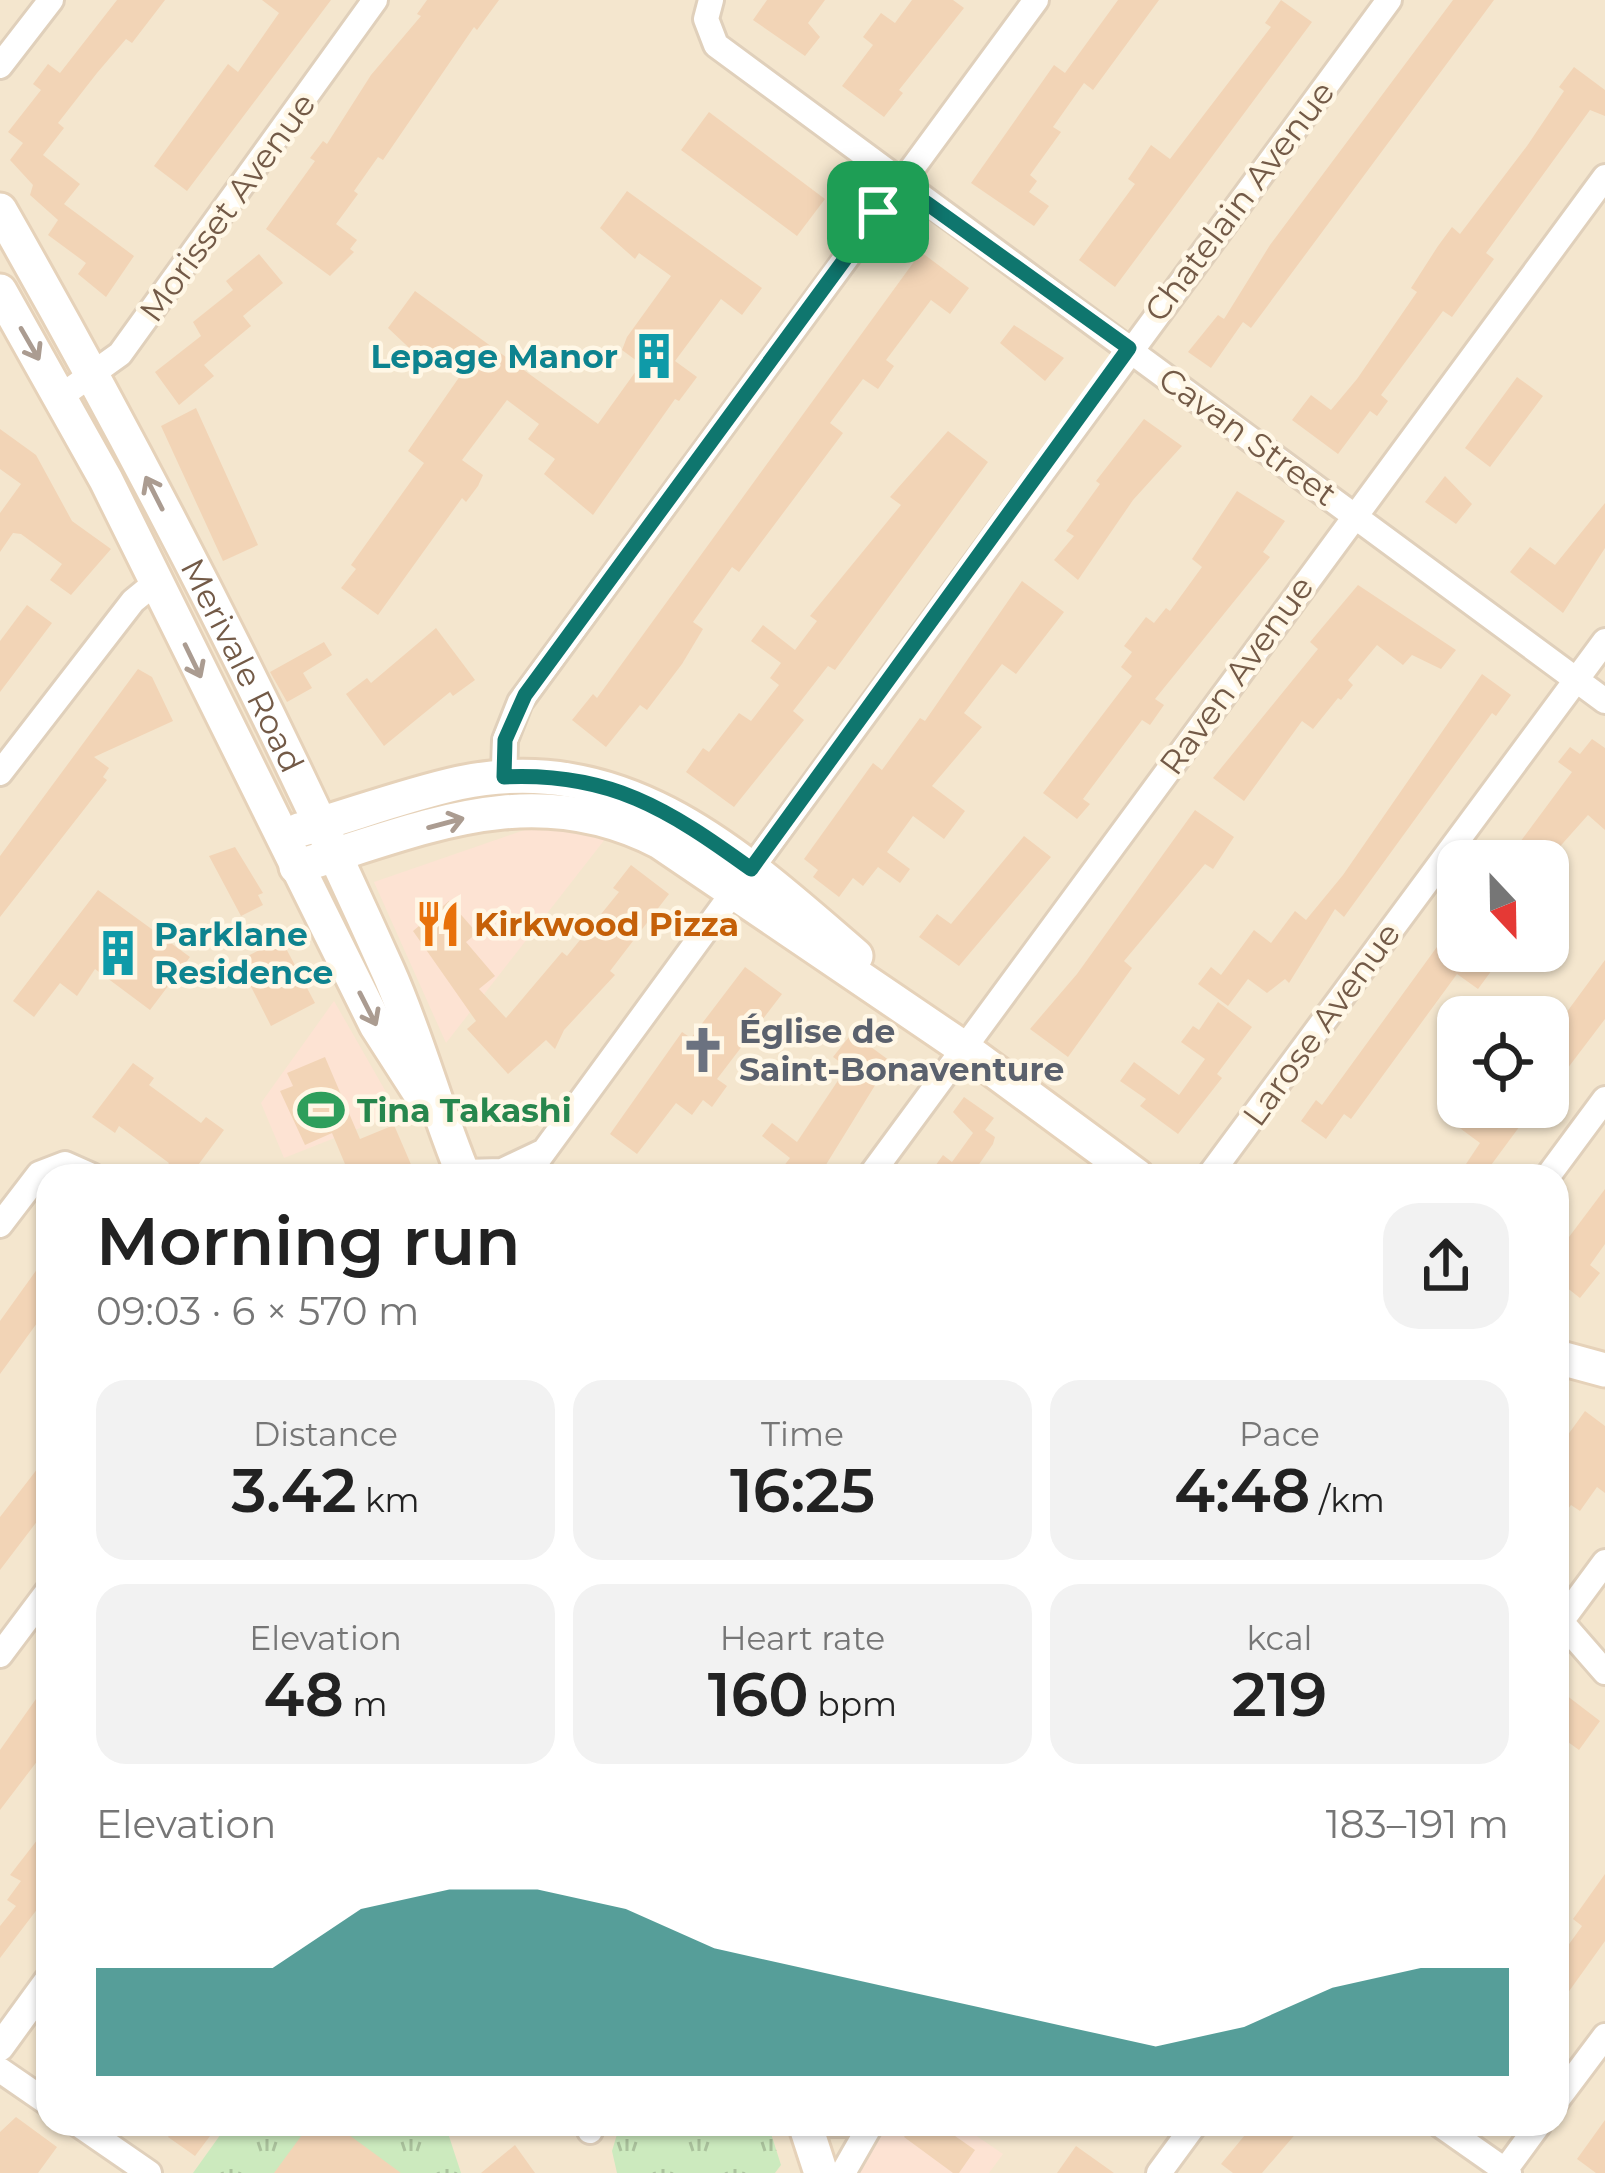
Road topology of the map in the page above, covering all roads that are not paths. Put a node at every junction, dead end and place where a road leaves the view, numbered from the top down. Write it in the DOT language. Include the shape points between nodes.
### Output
graph roads {
  1 [pos="51,0"];
  2 [pos="375,0"];
  3 [pos="711,0"];
  4 [pos="1036,0"];
  5 [pos="1389,0"];
  6 [pos="0,66"];
  7 [pos="1605,177"];
  8 [pos="900,184"];
  9 [pos="0,210"];
  10 [pos="0,260"];
  11 [pos="0,291"];
  12 [pos="1129,348"];
  13 [pos="94,374"];
  14 [pos="60,397"];
  15 [pos="1355,514"];
  16 [pos="155,583"];
  17 [pos="1605,641"];
  18 [pos="1577,680"];
  19 [pos="1605,701"];
  20 [pos="0,773"];
  21 [pos="504,777"];
  22 [pos="317,825"];
  23 [pos="280,835"];
  24 [pos="334,856"];
  25 [pos="296,867"];
  26 [pos="742,881"];
  27 [pos="962,1047"];
  28 [pos="1605,1099"];
  29 [pos="447,1137"];
  30 [pos="542,1152"];
  31 [pos="459,1164"];
  32 [pos="517,1164"];
  33 [pos="534,1164"];
  34 [pos="879,1164"];
  35 [pos="1121,1164"];
  36 [pos="1218,1164"];
  37 [pos="1557,1164"];
  38 [pos="36,1179"];
  39 [pos="0,1225"];
  40 [pos="1569,1360"];
  41 [pos="1605,1370"];
  42 [pos="1605,1562"];
  43 [pos="36,1607"];
  44 [pos="1569,1608"];
  45 [pos="1569,1634"];
  46 [pos="0,1655"];
  47 [pos="1605,1672"];
  48 [pos="36,1998"];
  49 [pos="1605,2036"];
  50 [pos="0,2047"];
  51 [pos="0,2070"];
  52 [pos="1569,2084"];
  53 [pos="36,2095"];
  54 [pos="95,2136"];
  55 [pos="809,2136"];
  56 [pos="864,2136"];
  57 [pos="1186,2136"];
  58 [pos="1456,2136"];
  59 [pos="1530,2136"];
  60 [pos="1505,2172"];
  61 [pos="149,2173"];
  62 [pos="821,2173"];
  63 [pos="843,2173"];
  64 [pos="1159,2173"];
  1 -- 6 [label="street"];
  2 -- 13 [label="street, Morisset Avenue" via="178,278 120,354"];
  3 -- 8 [label="street, Cavan Street" via="706,19 716,45"];
  4 -- 8 [label="street"];
  5 -- 12 [label="street, Chatelain Avenue"];
  7 -- 15 [label="street, Raven Avenue"];
  8 -- 12 [label="street, Cavan Street"];
  8 -- 21 [label="street" via="525,695 505,740"];
  9 -- 13 [label="main road, Merivale Road"];
  10 -- 13 [label="main road"];
  11 -- 14 [label="main road, Merivale Road, one-way"];
  12 -- 15 [label="street, Cavan Street"];
  12 -- 26 [label="street, Chatelain Avenue"];
  13 -- 14 [label="street, Morisset Avenue"];
  22 -- 13 [label="main road, Merivale Road, one-way"];
  14 -- 16 [label="main road, Merivale Road"];
  15 -- 18 [label="street, Cavan Street"];
  15 -- 27 [label="street, Raven Avenue"];
  16 -- 20 [label="street"];
  16 -- 23 [label="main road, Merivale Road, one-way"];
  17 -- 18 [label="street, Larose Avenue"];
  18 -- 19 [label="street, Cavan Street"];
  18 -- 36 [label="street, Larose Avenue"];
  21 -- 22 [label="main road"];
  21 -- 26 [label="main road" via="630,792 689,824"];
  22 -- 23 [label="main road"];
  22 -- 24 [label="main road, Merivale Road"];
  23 -- 25 [label="main road, Merivale Road"];
  24 -- 25 [label="main road"];
  24 -- 26 [label="main road, one-way" via="455,820 550,808 596,814"];
  24 -- 29 [label="main road, Merivale Road" via="408,1018"];
  25 -- 29 [label="main road, Merivale Road, one-way" via="376,1025"];
  26 -- 27 [label="main road"];
  26 -- 30 [label="street, Chatelain Avenue"];
  27 -- 34 [label="street, Raven Avenue"];
  27 -- 35 [label="main road"];
  28 -- 37 [label="street"];
  29 -- 31 [label="main road, Merivale Road"];
  30 -- 32 [label="street"];
  30 -- 33 [label="street, Chatelain Avenue"];
  38 -- 39 [label="street"];
  40 -- 41 [label="main road"];
  42 -- 44 [label="street"];
  43 -- 46 [label="street"];
  45 -- 47 [label="street"];
  48 -- 50 [label="street"];
  49 -- 52 [label="street"];
  51 -- 53 [label="street"];
  54 -- 61 [label="street"];
  55 -- 62 [label="main road"];
  56 -- 63 [label="street"];
  57 -- 64 [label="street"];
  58 -- 60 [label="street"];
  59 -- 60 [label="street"];
}
